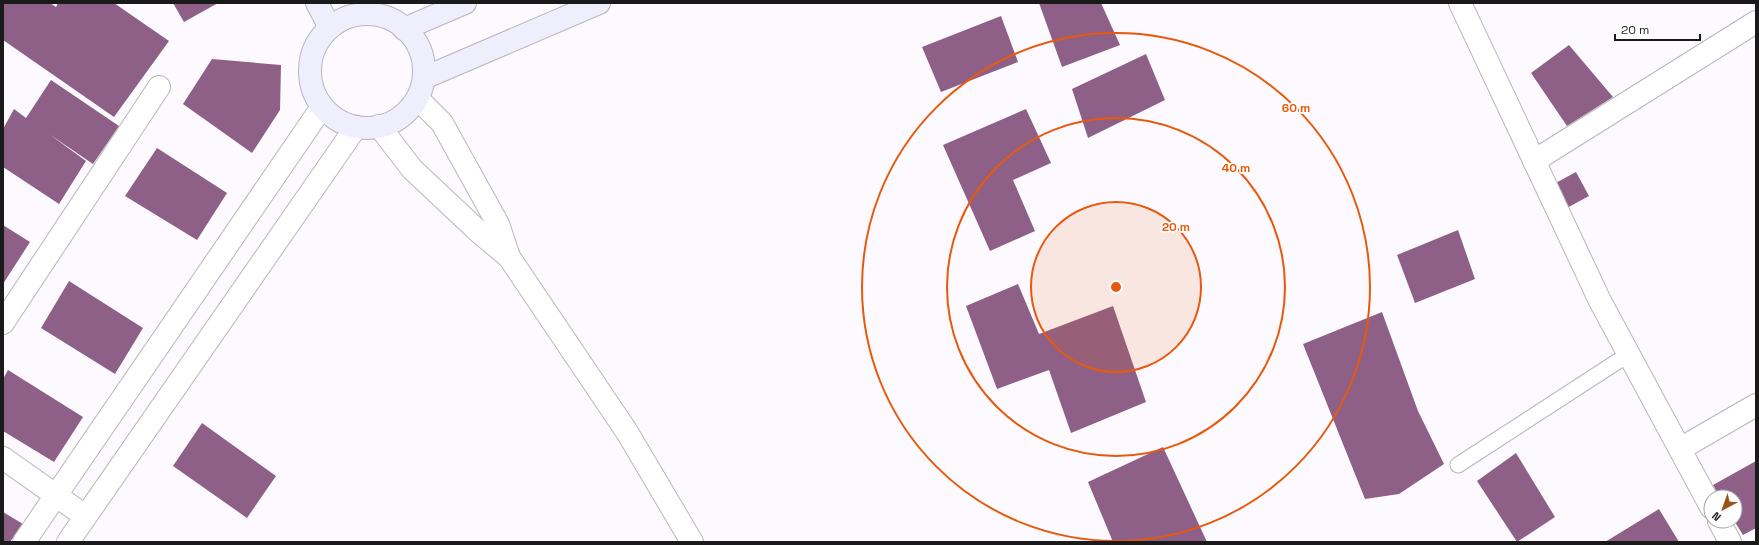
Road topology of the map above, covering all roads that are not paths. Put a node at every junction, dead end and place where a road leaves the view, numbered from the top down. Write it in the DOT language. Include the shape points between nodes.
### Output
graph roads {
  1 [pos="317,3"];
  2 [pos="465,3"];
  3 [pos="600,3"];
  4 [pos="1460,3"];
  5 [pos="353,9"];
  6 [pos="1756,22"];
  7 [pos="329,26"];
  8 [pos="404,29"];
  9 [pos="424,78"];
  10 [pos="159,87"];
  11 [pos="418,98"];
  12 [pos="322,107"];
  13 [pos="379,126"];
  14 [pos="356,127"];
  15 [pos="1534,161"];
  16 [pos="509,257"];
  17 [pos="3,323"];
  18 [pos="1629,354"];
  19 [pos="1756,404"];
  20 [pos="1680,449"];
  21 [pos="3,458"];
  22 [pos="1458,465"];
  23 [pos="1703,492"];
  24 [pos="55,495"];
  25 [pos="85,516"];
  26 [pos="1723,529"];
  27 [pos="24,542"];
  28 [pos="68,542"];
  29 [pos="692,542"];
  30 [pos="1730,542"];
  1 -- 7 [label="street"];
  2 -- 8 [label="street"];
  3 -- 9 [label="street"];
  4 -- 15 [label="street"];
  5 -- 7 [label="street"];
  5 -- 8 [label="street" via="395,21"];
  6 -- 15 [label="street"];
  7 -- 12 [label="street" via="314,47 310,67 312,90"];
  8 -- 9 [label="street" via="420,49"];
  9 -- 11 [label="street"];
  10 -- 17 [label="street"];
  11 -- 13 [label="street" via="406,114 390,124"];
  11 -- 16 [label="street" via="442,123 498,224"];
  12 -- 14 [label="street" via="336,120"];
  12 -- 24 [label="street"];
  13 -- 14 [label="street" via="371,129"];
  13 -- 16 [label="street" via="412,169"];
  14 -- 25 [label="street"];
  15 -- 18 [label="street" via="1600,301"];
  16 -- 29 [label="street" via="626,432"];
  18 -- 20 [label="street"];
  18 -- 22 [label="lane"];
  19 -- 20 [label="street"];
  20 -- 23 [label="street"];
  21 -- 24 [label="street"];
  24 -- 25 [label="street"];
  24 -- 27 [label="street"];
  25 -- 28 [label="street"];
  26 -- 30 [label="street"];
}
